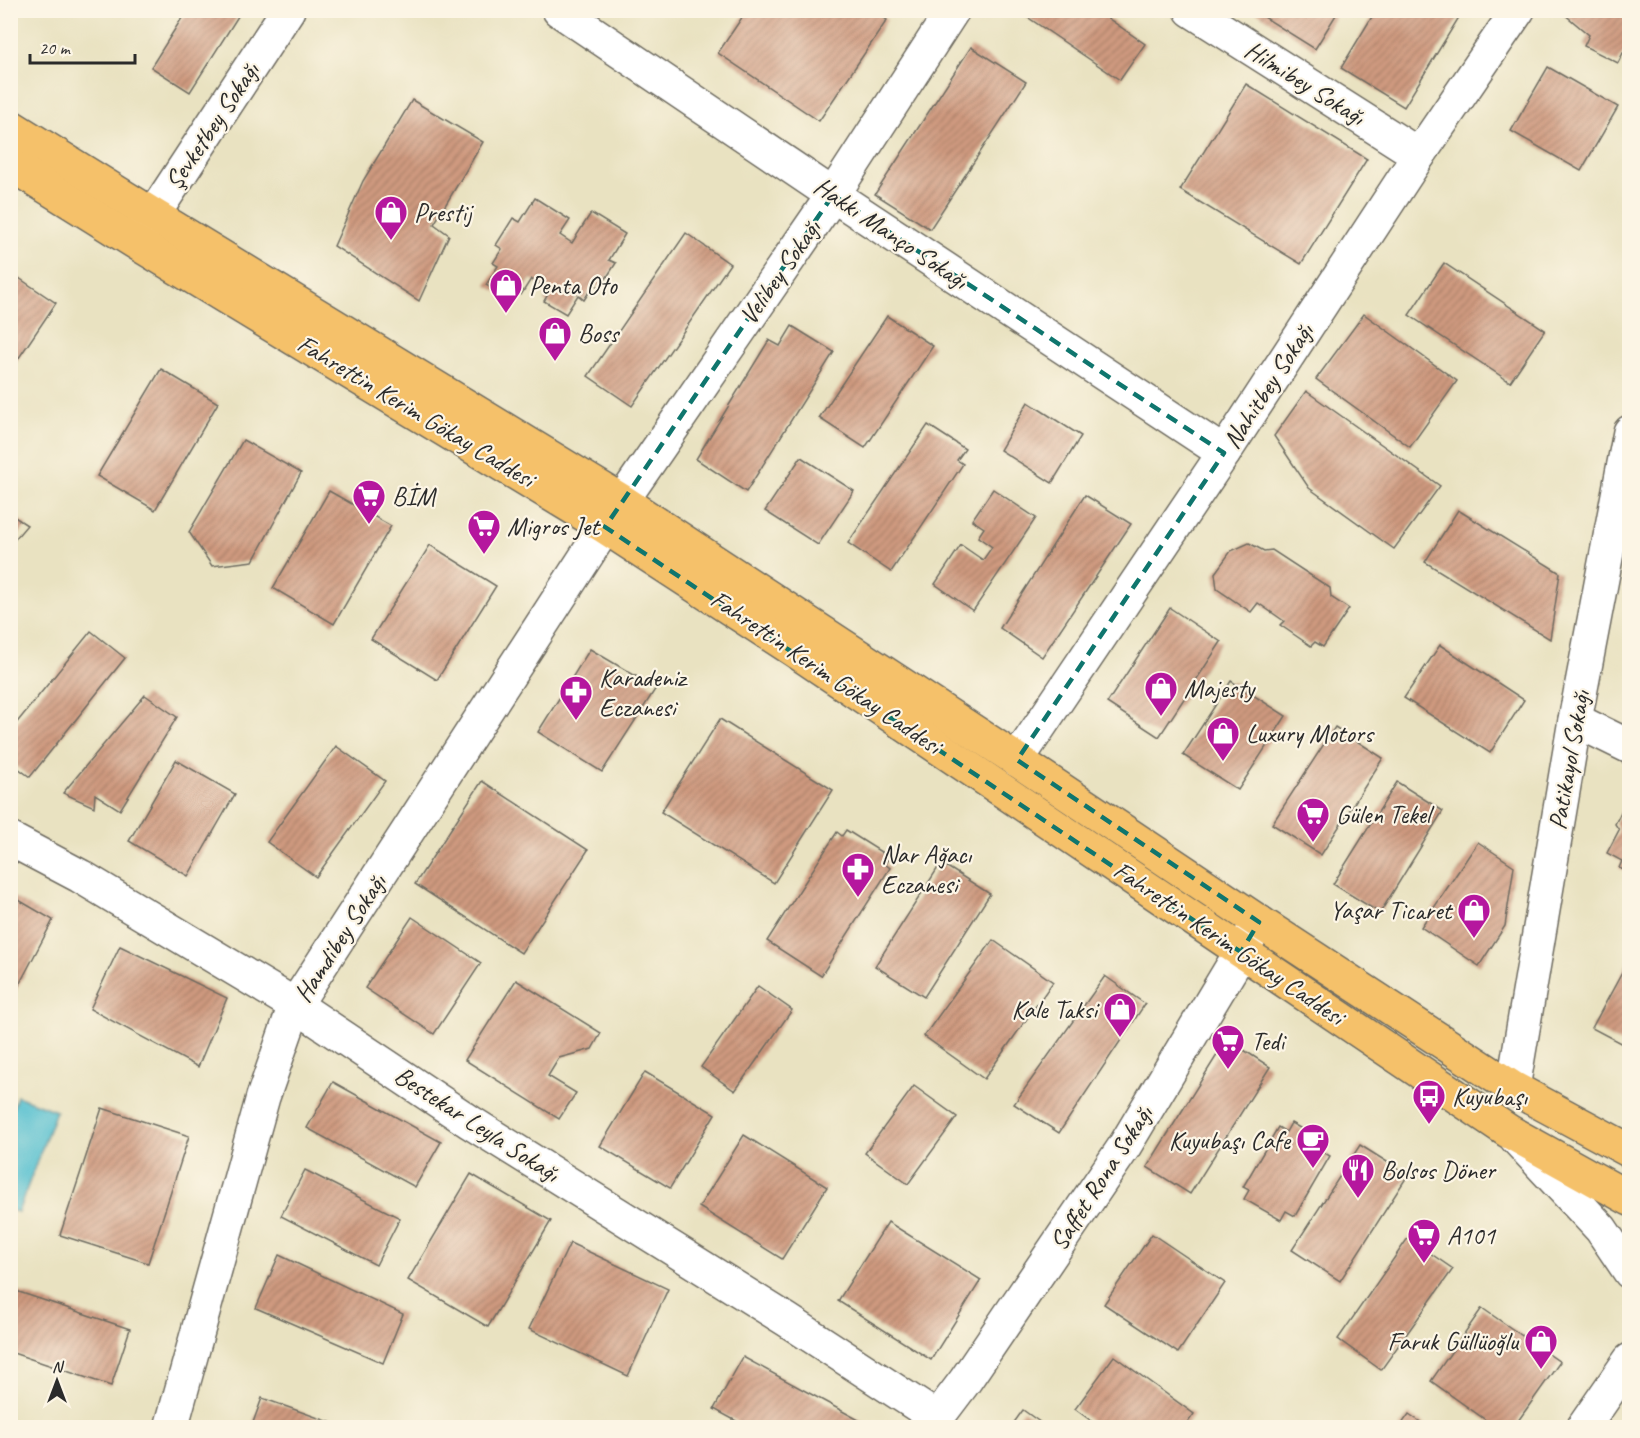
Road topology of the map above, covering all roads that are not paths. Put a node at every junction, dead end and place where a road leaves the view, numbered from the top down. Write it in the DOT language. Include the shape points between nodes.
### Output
graph roads {
  1 [pos="288,10"];
  2 [pos="559,10"];
  3 [pos="953,10"];
  4 [pos="1191,10"];
  5 [pos="1518,10"];
  6 [pos="10,126"];
  7 [pos="1419,154"];
  8 [pos="10,164"];
  9 [pos="833,195"];
  10 [pos="144,229"];
  11 [pos="1629,432"];
  12 [pos="1224,453"];
  13 [pos="614,514"];
  14 [pos="1575,720"];
  15 [pos="1629,747"];
  16 [pos="1017,760"];
  17 [pos="10,839"];
  18 [pos="1259,922"];
  19 [pos="1241,952"];
  20 [pos="295,1005"];
  21 [pos="1513,1088"];
  22 [pos="1508,1131"];
  23 [pos="1629,1151"];
  24 [pos="1629,1198"];
  25 [pos="1629,1272"];
  26 [pos="1629,1360"];
  27 [pos="936,1423"];
  28 [pos="171,1428"];
  29 [pos="1583,1428"];
  1 -- 10 [label="street, Şevketbey Sokağı"];
  2 -- 9 [label="street, Hakkı Manço Sokağı"];
  3 -- 9 [label="street, Velibey Sokağı"];
  4 -- 7 [label="street, Hilmibey Sokağı"];
  5 -- 7 [label="street, Nahitbey Sokağı"];
  6 -- 10 [label="main road, Fahrettin Kerim Gökay Caddesi"];
  7 -- 12 [label="street, Nahitbey Sokağı"];
  8 -- 10 [label="main road, Fahrettin Kerim Gökay Caddesi"];
  9 -- 12 [label="street, Hakkı Manço Sokağı"];
  9 -- 13 [label="street, Velibey Sokağı"];
  10 -- 13 [label="main road, Fahrettin Kerim Gökay Caddesi"];
  11 -- 14 [label="street, Patikayol Sokağı"];
  12 -- 16 [label="street, Nahitbey Sokağı"];
  13 -- 16 [label="main road, Fahrettin Kerim Gökay Caddesi"];
  13 -- 19 [label="main road, Fahrettin Kerim Gökay Caddesi" via="794,650"];
  13 -- 20 [label="street, Hamdibey Sokağı"];
  14 -- 15 [label="street"];
  14 -- 21 [label="street, Patikayol Sokağı"];
  16 -- 18 [label="main road, Fahrettin Kerim Gökay Caddesi"];
  17 -- 20 [label="street, Bestekar Leyla Sokağı" via="80,876"];
  18 -- 19 [label="street, Saffet Rona Sokağı"];
  18 -- 21 [label="main road, Fahrettin Kerim Gökay Caddesi"];
  19 -- 22 [label="main road, Fahrettin Kerim Gökay Caddesi"];
  19 -- 27 [label="street, Saffet Rona Sokağı" via="1124,1147"];
  20 -- 27 [label="street, Bestekar Leyla Sokağı" via="470,1122 777,1314"];
  20 -- 28 [label="street, Hamdibey Sokağı" via="263,1097"];
  21 -- 23 [label="main road, Fahrettin Kerim Gökay Caddesi"];
  22 -- 24 [label="main road, Fahrettin Kerim Gökay Caddesi"];
  22 -- 25 [label="street" via="1601,1229"];
  26 -- 29 [label="street"];
}
